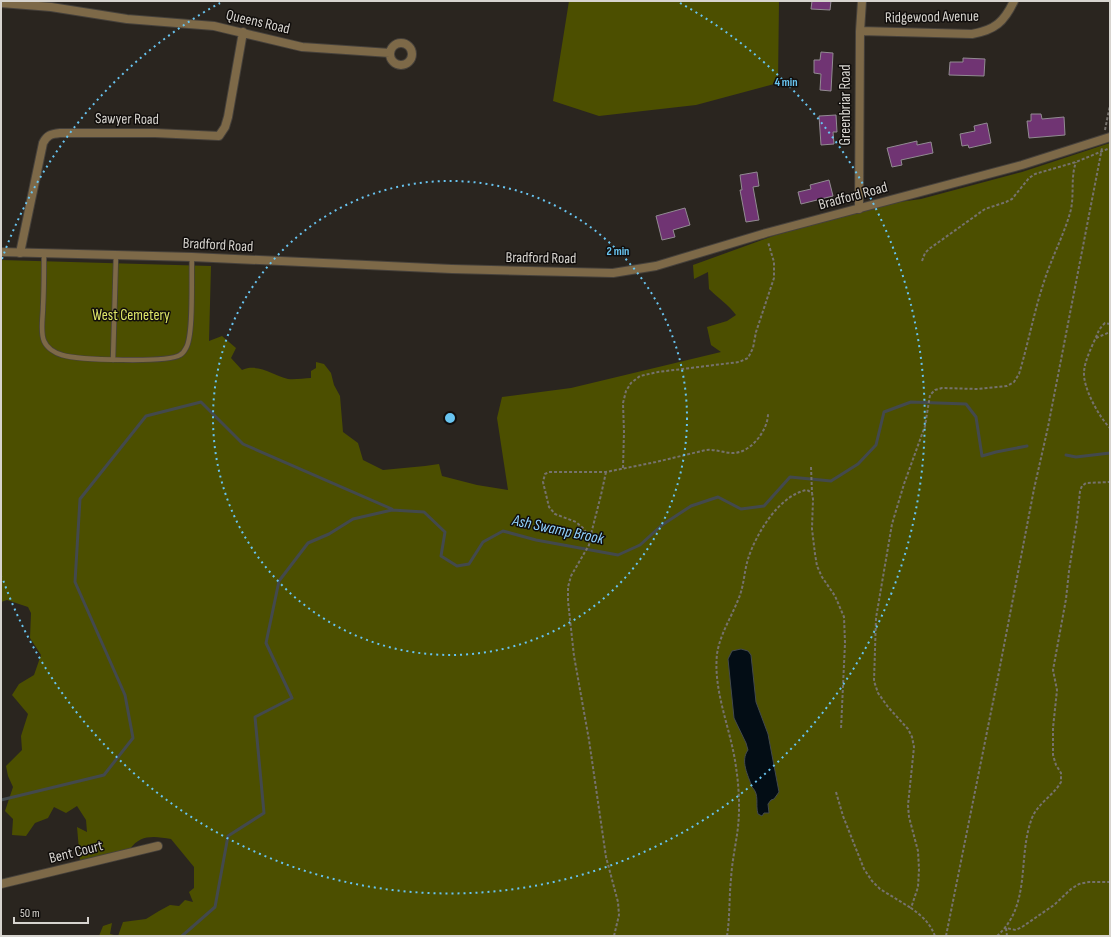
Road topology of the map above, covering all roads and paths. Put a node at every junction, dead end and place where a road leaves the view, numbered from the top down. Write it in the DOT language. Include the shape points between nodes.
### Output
graph roads {
  1 [pos="862,1"];
  2 [pos="1014,1"];
  3 [pos="1,2"];
  4 [pos="860,31"];
  5 [pos="243,32"];
  6 [pos="390,53"];
  7 [pos="1110,105"];
  8 [pos="1107,138"];
  9 [pos="1110,148"];
  10 [pos="1101,152"];
  11 [pos="1076,162"];
  12 [pos="858,209"];
  13 [pos="766,233"];
  14 [pos="1,252"];
  15 [pos="20,253"];
  16 [pos="44,253"];
  17 [pos="116,255"];
  18 [pos="192,257"];
  19 [pos="922,261"];
  20 [pos="1110,324"];
  21 [pos="1110,332"];
  22 [pos="1096,338"];
  23 [pos="113,360"];
  24 [pos="768,414"];
  25 [pos="1110,428"];
  26 [pos="811,467"];
  27 [pos="623,468"];
  28 [pos="606,472"];
  29 [pos="1110,482"];
  30 [pos="812,493"];
  31 [pos="590,538"];
  32 [pos="841,729"];
  33 [pos="836,792"];
  34 [pos="158,846"];
  35 [pos="1110,882"];
  36 [pos="1,884"];
  37 [pos="911,908"];
  38 [pos="1006,928"];
  39 [pos="614,936"];
  40 [pos="727,936"];
  41 [pos="936,936"];
  42 [pos="946,936"];
  43 [pos="997,936"];
  44 [pos="1007,936"];
  1 -- 4 [label="street, Greenbriar Road"];
  2 -- 4 [label="street, Ridgewood Avenue" via="1004,19 985,32 972,34"];
  3 -- 5 [label="street, Queens Road" via="51,7 127,20 214,26"];
  4 -- 12 [label="street, Greenbriar Road"];
  5 -- 6 [label="street, Queens Road" via="302,47"];
  5 -- 15 [label="street, Sawyer Road" via="228,117 219,136 60,133 46,137"];
  7 -- 8 [label="path"];
  8 -- 10 [label="path"];
  8 -- 12 [label="street, Bradford Road" via="1022,165"];
  9 -- 10 [label="path"];
  10 -- 11 [label="path"];
  10 -- 42 [label="path"];
  11 -- 19 [label="path" via="1035,174 1012,199 985,209 929,249"];
  11 -- 37 [label="path" via="1072,179 1071,210 1046,274 1019,374 1014,382 1007,386 978,389 942,388 930,395 925,426 892,524 876,618 874,681 878,693 908,729 914,747 908,805 918,851 919,869 918,887"];
  12 -- 13 [label="street, Bradford Road"];
  13 -- 18 [label="street, Bradford Road" via="656,266 613,273 452,270"];
  13 -- 27 [label="path" via="774,262 774,278 748,358 739,362 658,372 640,376 631,383 623,402"];
  14 -- 15 [label="street, Bradford Road"];
  15 -- 16 [label="street, Bradford Road"];
  16 -- 17 [label="street, Bradford Road"];
  16 -- 23 [label="lane" via="44,340 50,349 61,355"];
  17 -- 18 [label="street, Bradford Road"];
  17 -- 23 [label="lane"];
  18 -- 23 [label="lane" via="190,337 180,355"];
  20 -- 22 [label="path" via="1105,323"];
  21 -- 22 [label="path"];
  22 -- 25 [label="path" via="1084,372 1097,410"];
  24 -- 27 [label="path" via="762,432 742,451 734,453 706,450"];
  26 -- 30 [label="path"];
  27 -- 28 [label="path"];
  28 -- 31 [label="path"];
  28 -- 31 [label="path" via="549,472 545,474 543,482 550,507 555,514 576,522"];
  29 -- 38 [label="path" via="1086,483 1080,490 1066,599 1053,670 1057,690 1053,755 1061,773 1061,782 1035,811 1026,844 1021,892"];
  30 -- 32 [label="path" via="812,529 817,566 844,617"];
  30 -- 40 [label="path" via="801,491 788,498 760,531 748,558 742,588 717,654 719,687 738,782 738,827"];
  31 -- 39 [label="path" via="589,546 569,581 568,606 606,857 618,902 619,915"];
  33 -- 37 [label="path" via="864,869 880,889"];
  34 -- 36 [label="street, Bent Court"];
  35 -- 38 [label="path" via="1079,884 1022,927 1016,930"];
  37 -- 41 [label="path" via="923,917"];
  38 -- 43 [label="path"];
  38 -- 44 [label="path"];
}
